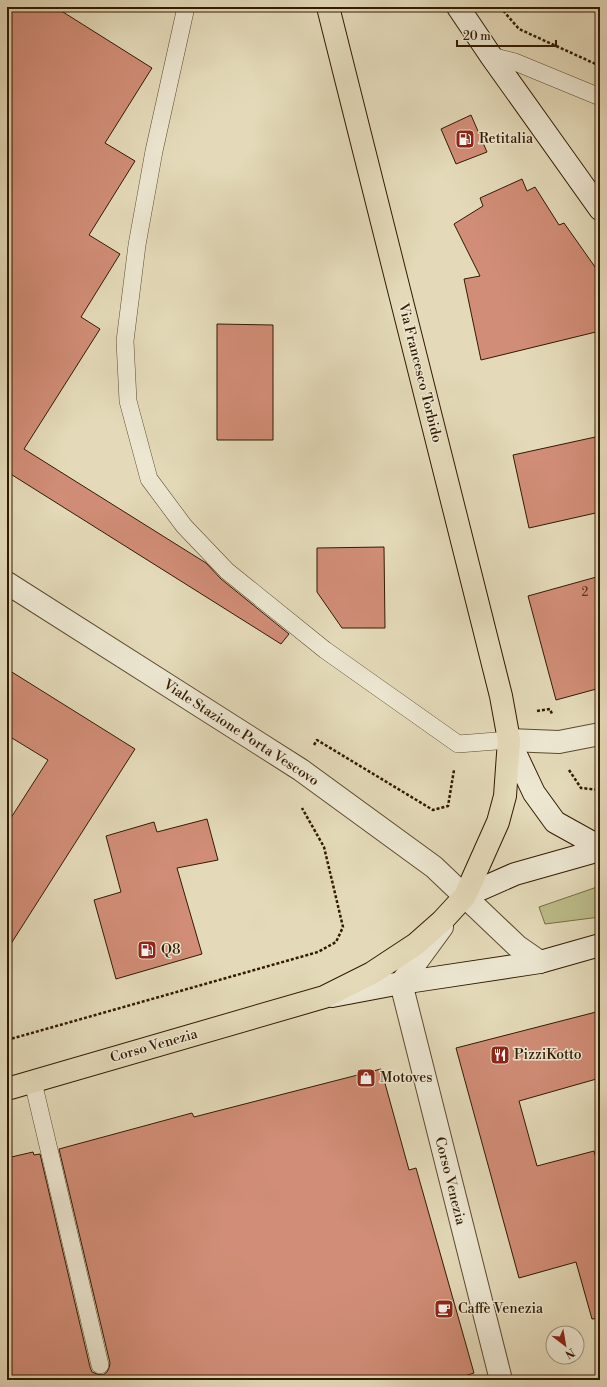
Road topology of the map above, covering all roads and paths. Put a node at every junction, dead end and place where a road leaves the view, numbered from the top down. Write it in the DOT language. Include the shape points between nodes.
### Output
graph roads {
  1 [pos="186,7"];
  2 [pos="328,7"];
  3 [pos="458,7"];
  4 [pos="500,7"];
  5 [pos="491,56"];
  6 [pos="600,66"];
  7 [pos="600,97"];
  8 [pos="600,209"];
  9 [pos="7,583"];
  10 [pos="600,734"];
  11 [pos="509,740"];
  12 [pos="297,803"];
  13 [pos="600,849"];
  14 [pos="465,896"];
  15 [pos="600,945"];
  16 [pos="540,962"];
  17 [pos="401,983"];
  18 [pos="324,998"];
  19 [pos="7,1040"];
  20 [pos="33,1082"];
  21 [pos="7,1089"];
  22 [pos="100,1365"];
  23 [pos="501,1380"];
  1 -- 11 [label="lane" via="154,151 137,244 125,342 128,401 149,479 184,526 227,571 325,650 458,744"];
  2 -- 11 [label="main road, Via Francesco Torbido" via="499,688"];
  3 -- 5 [label="street"];
  4 -- 6 [label="path" via="519,29"];
  5 -- 7 [label="lane" via="515,62"];
  5 -- 8 [label="street"];
  9 -- 14 [label="street, Viale Stazione Porta Vescovo" via="300,770 434,867"];
  10 -- 11 [label="street" via="559,742"];
  11 -- 13 [label="street, Via Francesco Torbido" via="534,794 555,822"];
  11 -- 14 [label="main road, Via Francesco Torbido" via="505,796 498,822"];
  12 -- 19 [label="path" via="324,848 343,927 336,942 318,952"];
  13 -- 14 [label="street, Corso Venezia" via="515,874"];
  14 -- 16 [label="street" via="517,946"];
  14 -- 17 [label="street, Corso Venezia"];
  14 -- 18 [label="main road, Corso Venezia" via="416,944 372,973"];
  15 -- 16 [label="street, Corso Venezia"];
  16 -- 17 [label="street, Corso Venezia"];
  17 -- 18 [label="street, Corso Venezia"];
  17 -- 23 [label="street, Corso Venezia"];
  18 -- 20 [label="main road, Corso Venezia"];
  20 -- 21 [label="main road, Corso Venezia"];
  20 -- 22 [label="lane"];
}
